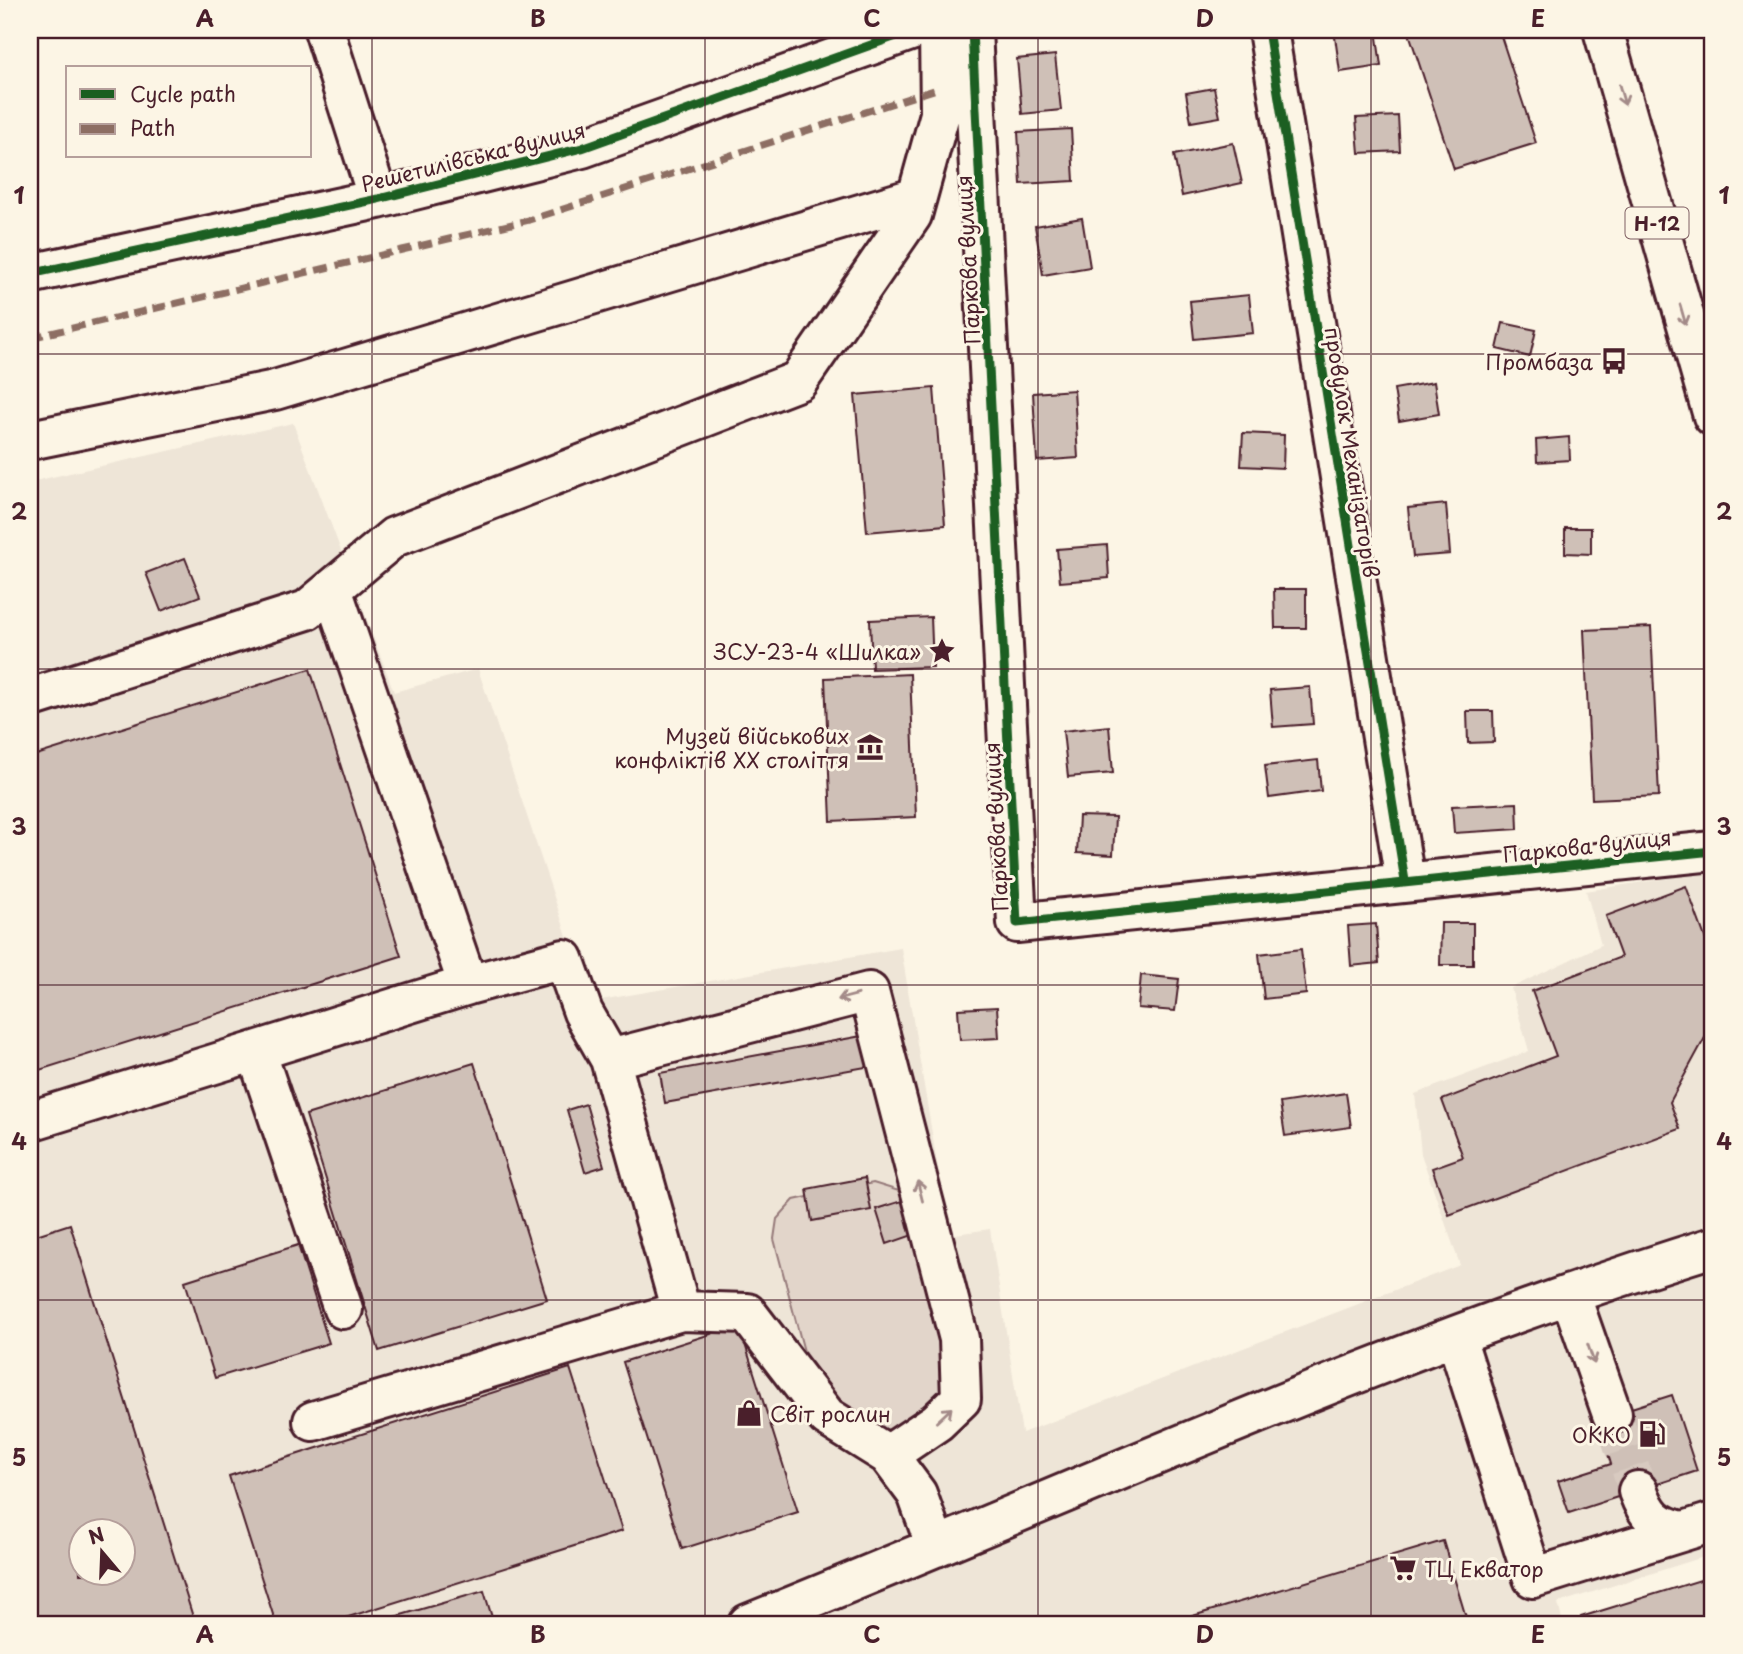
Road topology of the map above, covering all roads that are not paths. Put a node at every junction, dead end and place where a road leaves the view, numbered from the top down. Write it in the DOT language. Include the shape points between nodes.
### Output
graph roads {
  1 [pos="324,30"];
  2 [pos="913,30"];
  3 [pos="939,30"];
  4 [pos="972,30"];
  5 [pos="1268,30"];
  6 [pos="1603,30"];
  7 [pos="917,197"];
  8 [pos="378,199"];
  9 [pos="30,274"];
  10 [pos="1713,416"];
  11 [pos="30,440"];
  12 [pos="332,589"];
  13 [pos="30,698"];
  14 [pos="1713,851"];
  15 [pos="1405,881"];
  16 [pos="468,985"];
  17 [pos="256,1051"];
  18 [pos="610,1059"];
  19 [pos="30,1121"];
  20 [pos="1713,1247"];
  21 [pos="1570,1294"];
  22 [pos="343,1309"];
  23 [pos="681,1311"];
  24 [pos="1457,1337"];
  25 [pos="1612,1414"];
  26 [pos="313,1421"];
  27 [pos="888,1455"];
  28 [pos="1638,1491"];
  29 [pos="1698,1526"];
  30 [pos="936,1547"];
  31 [pos="748,1624"];
  1 -- 8 [label="street"];
  2 -- 8 [label="street, Решетилівська вулиця" via="582,148"];
  3 -- 7 [label="street" via="940,114"];
  4 -- 15 [label="street, Паркова вулиця" via="1017,923"];
  5 -- 15 [label="street, провулок Механізаторів"];
  6 -- 10 [label="street, Н-12, one-way"];
  7 -- 11 [label="street" via="275,390"];
  7 -- 12 [label="street" via="912,215 798,381 394,537"];
  8 -- 9 [label="street, Решетилівська вулиця"];
  12 -- 13 [label="street" via="307,610"];
  12 -- 16 [label="street"];
  14 -- 15 [label="street, Паркова вулиця"];
  16 -- 17 [label="street"];
  16 -- 18 [label="street" via="564,959 583,1012"];
  17 -- 19 [label="street"];
  17 -- 22 [label="street"];
  18 -- 23 [label="street"];
  27 -- 18 [label="street, one-way" via="937,1422 961,1399 959,1351 869,992"];
  20 -- 21 [label="street"];
  21 -- 24 [label="street"];
  21 -- 25 [label="street, one-way"];
  23 -- 26 [label="street"];
  23 -- 27 [label="street" via="747,1313 827,1417"];
  24 -- 29 [label="street" via="1533,1578"];
  24 -- 30 [label="street"];
  27 -- 30 [label="street" via="917,1494"];
  28 -- 29 [label="street" via="1646,1512 1662,1526"];
  30 -- 31 [label="street"];
}
